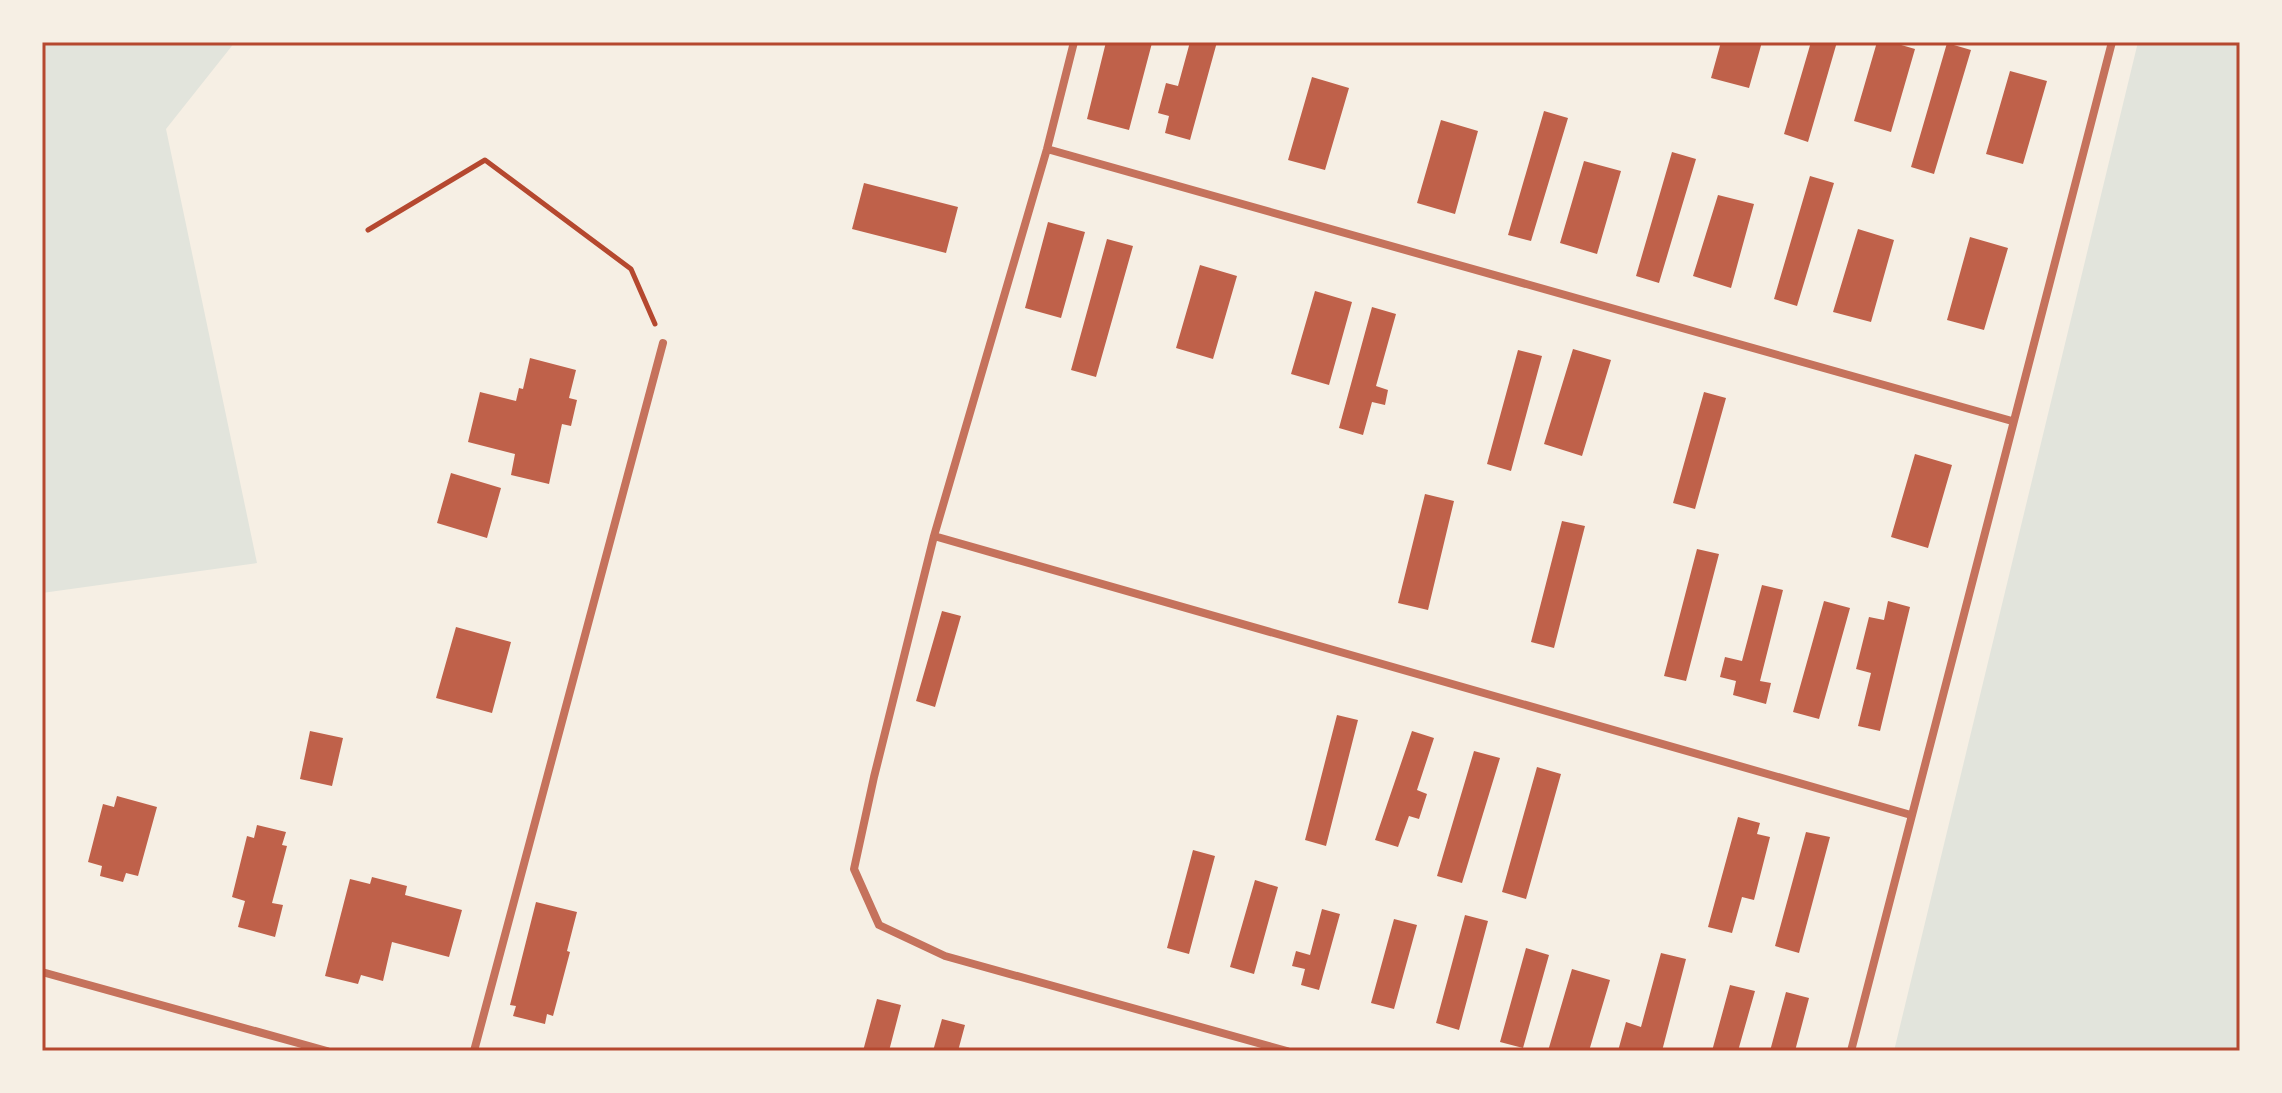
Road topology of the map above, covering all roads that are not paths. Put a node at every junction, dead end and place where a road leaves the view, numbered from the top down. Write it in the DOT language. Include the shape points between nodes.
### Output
graph roads {
  1 [pos="1074,42"];
  2 [pos="2112,42"];
  3 [pos="1047,149"];
  4 [pos="663,343"];
  5 [pos="2012,421"];
  6 [pos="934,536"];
  7 [pos="1911,815"];
  8 [pos="42,972"];
  9 [pos="327,1051"];
  10 [pos="474,1051"];
  11 [pos="1287,1051"];
  12 [pos="1851,1051"];
  1 -- 3 [label="street"];
  2 -- 5 [label="street"];
  3 -- 5 [label="street"];
  3 -- 6 [label="street"];
  4 -- 10 [label="street"];
  5 -- 7 [label="street"];
  6 -- 7 [label="street"];
  6 -- 11 [label="street" via="854,869 879,925 945,956"];
  7 -- 12 [label="street"];
  8 -- 9 [label="street"];
}
